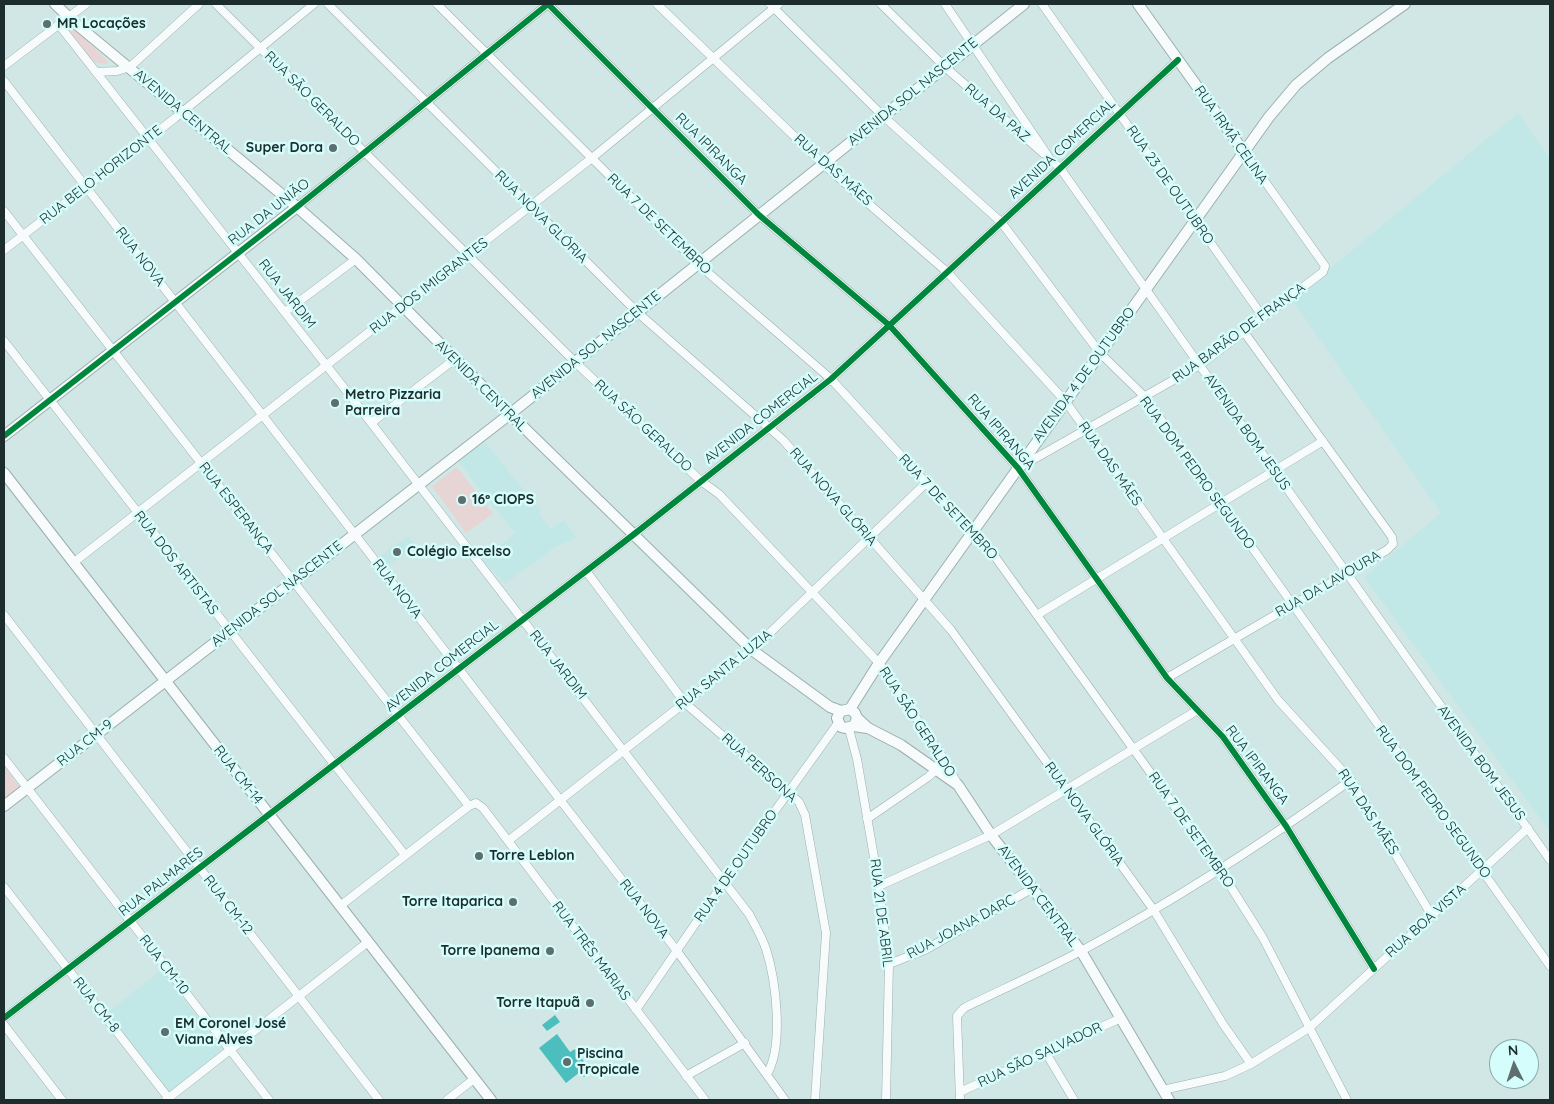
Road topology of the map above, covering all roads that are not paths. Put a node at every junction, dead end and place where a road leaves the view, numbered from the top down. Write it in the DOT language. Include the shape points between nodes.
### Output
graph roads {
  1 [pos="56,4"];
  2 [pos="86,4"];
  3 [pos="199,4"];
  4 [pos="216,4"];
  5 [pos="314,4"];
  6 [pos="328,4"];
  7 [pos="437,4"];
  8 [pos="548,4"];
  9 [pos="658,4"];
  10 [pos="880,4"];
  11 [pos="945,4"];
  12 [pos="1024,4"];
  13 [pos="1042,4"];
  14 [pos="1138,4"];
  15 [pos="1405,4"];
  16 [pos="775,5"];
  17 [pos="70,17"];
  18 [pos="59,26"];
  19 [pos="973,44"];
  20 [pos="260,47"];
  21 [pos="486,53"];
  22 [pos="714,58"];
  23 [pos="1178,60"];
  24 [pos="4,66"];
  25 [pos="130,67"];
  26 [pos="945,67"];
  27 [pos="96,72"];
  28 [pos="4,81"];
  29 [pos="426,102"];
  30 [pos="653,108"];
  31 [pos="182,112"];
  32 [pos="1120,113"];
  33 [pos="883,116"];
  34 [pos="1028,126"];
  35 [pos="1021,135"];
  36 [pos="147,138"];
  37 [pos="365,152"];
  38 [pos="1244,152"];
  39 [pos="592,158"];
  40 [pos="1050,159"];
  41 [pos="823,164"];
  42 [pos="1060,168"];
  43 [pos="85,186"];
  44 [pos="531,206"];
  45 [pos="297,207"];
  46 [pos="4,211"];
  47 [pos="759,215"];
  48 [pos="1195,220"];
  49 [pos="1001,222"];
  50 [pos="23,235"];
  51 [pos="4,250"];
  52 [pos="238,253"];
  53 [pos="468,255"];
  54 [pos="356,259"];
  55 [pos="698,264"];
  56 [pos="1324,266"];
  57 [pos="947,272"];
  58 [pos="1146,289"];
  59 [pos="175,302"];
  60 [pos="402,307"];
  61 [pos="285,312"];
  62 [pos="638,312"];
  63 [pos="1263,317"];
  64 [pos="889,325"];
  65 [pos="1244,332"];
  66 [pos="4,341"];
  67 [pos="113,350"];
  68 [pos="1100,353"];
  69 [pos="454,359"];
  70 [pos="575,362"];
  71 [pos="1200,365"];
  72 [pos="327,366"];
  73 [pos="831,379"];
  74 [pos="1145,398"];
  75 [pos="49,400"];
  76 [pos="1066,402"];
  77 [pos="510,414"];
  78 [pos="263,416"];
  79 [pos="371,423"];
  80 [pos="768,429"];
  81 [pos="1087,431"];
  82 [pos="4,436"];
  83 [pos="1322,441"];
  84 [pos="202,463"];
  85 [pos="1018,468"];
  86 [pos="1274,471"];
  87 [pos="4,473"];
  88 [pos="701,481"];
  89 [pos="926,483"];
  90 [pos="419,485"];
  91 [pos="1220,504"];
  92 [pos="138,513"];
  93 [pos="972,533"];
  94 [pos="354,534"];
  95 [pos="633,535"];
  96 [pos="868,538"];
  97 [pos="1163,538"];
  98 [pos="74,563"];
  99 [pos="586,571"];
  100 [pos="1345,574"];
  101 [pos="1096,579"];
  102 [pos="294,582"];
  103 [pos="811,593"];
  104 [pos="924,599"];
  105 [pos="1291,605"];
  106 [pos="4,615"];
  107 [pos="1037,615"];
  108 [pos="523,620"];
  109 [pos="230,631"];
  110 [pos="1234,639"];
  111 [pos="752,650"];
  112 [pos="879,663"];
  113 [pos="459,669"];
  114 [pos="1167,678"];
  115 [pos="165,681"];
  116 [pos="685,703"];
  117 [pos="1196,711"];
  118 [pos="398,715"];
  119 [pos="842,715"];
  120 [pos="854,724"];
  121 [pos="96,734"];
  122 [pos="1133,749"];
  123 [pos="624,751"];
  124 [pos="942,756"];
  125 [pos="4,758"];
  126 [pos="334,765"];
  127 [pos="937,769"];
  128 [pos="1351,780"];
  129 [pos="958,785"];
  130 [pos="27,788"];
  131 [pos="1066,790"];
  132 [pos="788,792"];
  133 [pos="560,800"];
  134 [pos="472,804"];
  135 [pos="4,806"];
  136 [pos="269,815"];
  137 [pos="867,819"];
  138 [pos="1286,826"];
  139 [pos="1528,828"];
  140 [pos="992,835"];
  141 [pos="508,841"];
  142 [pos="405,855"];
  143 [pos="1550,860"];
  144 [pos="200,868"];
  145 [pos="1219,868"];
  146 [pos="1482,870"];
  147 [pos="724,882"];
  148 [pos="4,886"];
  149 [pos="879,886"];
  150 [pos="1033,888"];
  151 [pos="340,906"];
  152 [pos="1153,909"];
  153 [pos="1432,916"];
  154 [pos="130,921"];
  155 [pos="368,942"];
  156 [pos="677,951"];
  157 [pos="1081,951"];
  158 [pos="889,964"];
  159 [pos="1550,966"];
  160 [pos="68,969"];
  161 [pos="1374,969"];
  162 [pos="299,996"];
  163 [pos="636,1010"];
  164 [pos="4,1018"];
  165 [pos="1121,1018"];
  166 [pos="4,1024"];
  167 [pos="1309,1028"];
  168 [pos="744,1043"];
  169 [pos="230,1050"];
  170 [pos="1046,1053"];
  171 [pos="1252,1064"];
  172 [pos="767,1074"];
  173 [pos="686,1076"];
  174 [pos="474,1079"];
  175 [pos="1164,1090"];
  176 [pos="960,1096"];
  177 [pos="62,1100"];
  178 [pos="168,1100"];
  179 [pos="269,1100"];
  180 [pos="379,1100"];
  181 [pos="447,1100"];
  182 [pos="491,1100"];
  183 [pos="705,1100"];
  184 [pos="785,1100"];
  185 [pos="815,1100"];
  186 [pos="886,1100"];
  187 [pos="1074,1100"];
  188 [pos="1169,1100"];
  189 [pos="1347,1100"];
  1 -- 17 [label="street, AVENIDA CENTRAL"];
  2 -- 17 [label="street"];
  3 -- 25 [label="street"];
  4 -- 20 [label="street, RUA SÃO GERALDO"];
  5 -- 20 [label="street, RUA BELO HORIZONTE"];
  6 -- 29 [label="street, RUA NOVA GLÓRIA"];
  7 -- 21 [label="street, RUA 7 DE SETEMBRO"];
  8 -- 21 [label="street, RUA DA UNIÃO"];
  8 -- 30 [label="street, RUA IPIRANGA"];
  9 -- 22 [label="street, RUA DAS MÃES"];
  10 -- 26 [label="street, RUA DA PAZ"];
  11 -- 19 [label="street, AVENIDA BOM JESUS"];
  12 -- 19 [label="street, AVENIDA SOL NASCENTE"];
  13 -- 32 [label="street, RUA 23 DE OUTUBRO"];
  14 -- 23 [label="street, RUA IRMÃ CELINA"];
  15 -- 38 [label="street, AVENIDA 4 DE OUTUBRO" via="1328,58 1296,85"];
  16 -- 22 [label="street, RUA DOS IMIGRANTES"];
  16 -- 33 [label="street, RUA DOM PEDRO SEGUNDO"];
  17 -- 18 [label="street"];
  17 -- 25 [label="street, AVENIDA CENTRAL"];
  18 -- 24 [label="street"];
  18 -- 27 [label="street, RUA JARDIM"];
  19 -- 26 [label="street, AVENIDA SOL NASCENTE"];
  19 -- 34 [label="street, AVENIDA BOM JESUS"];
  20 -- 31 [label="street, RUA BELO HORIZONTE"];
  20 -- 37 [label="street, RUA SÃO GERALDO"];
  21 -- 29 [label="street, RUA DA UNIÃO"];
  21 -- 39 [label="street, RUA 7 DE SETEMBRO"];
  22 -- 30 [label="street, RUA DOS IMIGRANTES"];
  22 -- 41 [label="street, RUA DAS MÃES"];
  23 -- 32 [label="street, AVENIDA COMERCIAL"];
  23 -- 38 [label="street, RUA IRMÃ CELINA"];
  25 -- 27 [label="street, AVENIDA CENTRAL"];
  25 -- 31 [label="street, AVENIDA CENTRAL"];
  26 -- 33 [label="street, AVENIDA SOL NASCENTE"];
  26 -- 35 [label="street, RUA DA PAZ"];
  27 -- 36 [label="street, RUA JARDIM"];
  28 -- 43 [label="street, RUA NOVA"];
  29 -- 37 [label="street, RUA DA UNIÃO"];
  29 -- 44 [label="street, RUA NOVA GLÓRIA"];
  30 -- 39 [label="street, RUA DOS IMIGRANTES"];
  30 -- 47 [label="street, RUA IPIRANGA"];
  31 -- 36 [label="street, RUA BELO HORIZONTE"];
  31 -- 45 [label="street, AVENIDA CENTRAL"];
  32 -- 42 [label="street, AVENIDA COMERCIAL"];
  32 -- 48 [label="street, RUA 23 DE OUTUBRO"];
  33 -- 41 [label="street, AVENIDA SOL NASCENTE"];
  33 -- 49 [label="street, RUA DOM PEDRO SEGUNDO"];
  34 -- 35 [label="street"];
  34 -- 40 [label="street, AVENIDA BOM JESUS"];
  35 -- 40 [label="street, RUA DA PAZ"];
  36 -- 43 [label="street, RUA BELO HORIZONTE"];
  36 -- 52 [label="street, RUA JARDIM"];
  37 -- 45 [label="street, RUA DA UNIÃO"];
  37 -- 53 [label="street, RUA SÃO GERALDO"];
  38 -- 48 [label="street, AVENIDA 4 DE OUTUBRO"];
  38 -- 56 [label="street, RUA IRMÃ CELINA"];
  39 -- 44 [label="street, RUA DOS IMIGRANTES"];
  39 -- 55 [label="street, RUA 7 DE SETEMBRO"];
  40 -- 42 [label="street, AVENIDA BOM JESUS"];
  41 -- 47 [label="street, AVENIDA SOL NASCENTE"];
  41 -- 57 [label="street, RUA DAS MÃES"];
  42 -- 49 [label="street, AVENIDA COMERCIAL"];
  42 -- 58 [label="street, AVENIDA BOM JESUS"];
  43 -- 50 [label="street, RUA BELO HORIZONTE"];
  43 -- 59 [label="street, RUA NOVA"];
  44 -- 53 [label="street, RUA DOS IMIGRANTES"];
  44 -- 62 [label="street, RUA NOVA GLÓRIA"];
  45 -- 52 [label="street, RUA DA UNIÃO"];
  45 -- 54 [label="street, AVENIDA CENTRAL"];
  46 -- 50 [label="street, RUA ESPERANÇA"];
  47 -- 55 [label="street, AVENIDA SOL NASCENTE"];
  47 -- 64 [label="street, RUA IPIRANGA"];
  48 -- 58 [label="street, AVENIDA 4 DE OUTUBRO"];
  48 -- 63 [label="street, RUA 23 DE OUTUBRO"];
  49 -- 57 [label="street, AVENIDA COMERCIAL"];
  49 -- 68 [label="street, RUA DOM PEDRO SEGUNDO"];
  50 -- 51 [label="street, RUA BELO HORIZONTE"];
  50 -- 67 [label="street, RUA ESPERANÇA"];
  52 -- 59 [label="street, RUA DA UNIÃO"];
  52 -- 61 [label="street, RUA JARDIM"];
  53 -- 60 [label="street, RUA DOS IMIGRANTES"];
  53 -- 70 [label="street, RUA SÃO GERALDO"];
  54 -- 60 [label="street, AVENIDA CENTRAL"];
  54 -- 61 [label="street"];
  55 -- 62 [label="street, AVENIDA SOL NASCENTE"];
  55 -- 73 [label="street, RUA 7 DE SETEMBRO"];
  56 -- 63 [label="street, RUA BARÃO DE FRANÇA" via="1323,272"];
  57 -- 64 [label="street, AVENIDA COMERCIAL"];
  57 -- 76 [label="street, RUA DAS MÃES"];
  58 -- 68 [label="street, AVENIDA 4 DE OUTUBRO"];
  58 -- 71 [label="street, AVENIDA BOM JESUS"];
  59 -- 67 [label="street, RUA DA UNIÃO"];
  59 -- 78 [label="street, RUA NOVA"];
  60 -- 69 [label="street, AVENIDA CENTRAL"];
  60 -- 72 [label="street, RUA DOS IMIGRANTES"];
  61 -- 72 [label="street, RUA JARDIM"];
  62 -- 70 [label="street, AVENIDA SOL NASCENTE"];
  62 -- 80 [label="street, RUA NOVA GLÓRIA"];
  63 -- 65 [label="street, RUA BARÃO DE FRANÇA"];
  64 -- 73 [label="street, AVENIDA COMERCIAL"];
  64 -- 85 [label="street, RUA IPIRANGA"];
  65 -- 71 [label="street, RUA BARÃO DE FRANÇA"];
  65 -- 83 [label="street, RUA DA LAVOURA"];
  66 -- 75 [label="street, RUA DOS ARTISTAS"];
  67 -- 75 [label="street, RUA DA UNIÃO"];
  67 -- 84 [label="street, RUA ESPERANÇA"];
  68 -- 74 [label="street, RUA DOM PEDRO SEGUNDO"];
  68 -- 76 [label="street, AVENIDA 4 DE OUTUBRO"];
  69 -- 77 [label="street, AVENIDA CENTRAL"];
  69 -- 79 [label="street"];
  70 -- 77 [label="street, AVENIDA SOL NASCENTE"];
  70 -- 88 [label="street, RUA SÃO GERALDO"];
  71 -- 74 [label="street, RUA BARÃO DE FRANÇA"];
  71 -- 86 [label="street, AVENIDA BOM JESUS"];
  72 -- 78 [label="street, RUA DOS IMIGRANTES"];
  72 -- 79 [label="street, RUA JARDIM"];
  73 -- 80 [label="street, AVENIDA COMERCIAL"];
  73 -- 89 [label="street, RUA 7 DE SETEMBRO"];
  74 -- 81 [label="street, RUA BARÃO DE FRANÇA"];
  74 -- 91 [label="street, RUA DOM PEDRO SEGUNDO"];
  75 -- 82 [label="street, RUA DA UNIÃO"];
  75 -- 92 [label="street, RUA DOS ARTISTAS"];
  76 -- 81 [label="street, RUA DAS MÃES"];
  76 -- 85 [label="street, AVENIDA 4 DE OUTUBRO"];
  77 -- 90 [label="street, AVENIDA SOL NASCENTE"];
  77 -- 95 [label="street, AVENIDA CENTRAL"];
  78 -- 84 [label="street, RUA DOS IMIGRANTES"];
  78 -- 94 [label="street, RUA NOVA"];
  79 -- 90 [label="street, RUA JARDIM"];
  80 -- 88 [label="street, AVENIDA COMERCIAL"];
  80 -- 96 [label="street, RUA NOVA GLÓRIA" via="783,440"];
  81 -- 85 [label="street, RUA BARÃO DE FRANÇA"];
  81 -- 97 [label="street, RUA DAS MÃES"];
  83 -- 86 [label="street"];
  83 -- 100 [label="street, RUA DA LAVOURA" via="1392,537 1393,544 1387,550"];
  84 -- 92 [label="street, RUA DOS IMIGRANTES"];
  84 -- 102 [label="street, RUA ESPERANÇA"];
  85 -- 93 [label="street, AVENIDA 4 DE OUTUBRO"];
  85 -- 101 [label="street, RUA IPIRANGA"];
  86 -- 91 [label="street"];
  86 -- 100 [label="street, AVENIDA BOM JESUS"];
  87 -- 98 [label="street, RUA CM-14"];
  88 -- 95 [label="street, AVENIDA COMERCIAL"];
  88 -- 103 [label="street, RUA SÃO GERALDO" via="719,494"];
  89 -- 93 [label="street, RUA 7 DE SETEMBRO"];
  89 -- 96 [label="street, RUA SANTA LUZIA"];
  90 -- 94 [label="street, AVENIDA SOL NASCENTE"];
  90 -- 108 [label="street, RUA JARDIM"];
  91 -- 97 [label="street"];
  91 -- 105 [label="street, RUA DOM PEDRO SEGUNDO"];
  92 -- 98 [label="street, RUA DOS IMIGRANTES"];
  92 -- 109 [label="street, RUA DOS ARTISTAS"];
  93 -- 104 [label="street, AVENIDA 4 DE OUTUBRO"];
  93 -- 107 [label="street, RUA 7 DE SETEMBRO" via="988,547"];
  94 -- 102 [label="street, AVENIDA SOL NASCENTE"];
  94 -- 113 [label="street, RUA NOVA"];
  95 -- 99 [label="street, AVENIDA COMERCIAL"];
  95 -- 111 [label="street, AVENIDA CENTRAL"];
  96 -- 103 [label="street, RUA SANTA LUZIA"];
  96 -- 104 [label="street, RUA NOVA GLÓRIA"];
  97 -- 101 [label="street"];
  97 -- 110 [label="street, RUA DAS MÃES"];
  98 -- 115 [label="street, RUA CM-14"];
  99 -- 108 [label="street, AVENIDA COMERCIAL"];
  99 -- 116 [label="street, RUA PERSONA"];
  100 -- 105 [label="street, RUA DA LAVOURA"];
  100 -- 139 [label="street, AVENIDA BOM JESUS"];
  101 -- 107 [label="street"];
  101 -- 114 [label="street, RUA IPIRANGA"];
  102 -- 109 [label="street, AVENIDA SOL NASCENTE"];
  102 -- 118 [label="street, RUA ESPERANÇA"];
  103 -- 111 [label="street, RUA SANTA LUZIA"];
  103 -- 112 [label="street, RUA SÃO GERALDO"];
  104 -- 112 [label="street, AVENIDA 4 DE OUTUBRO"];
  104 -- 131 [label="street, RUA NOVA GLÓRIA"];
  105 -- 110 [label="street, RUA DA LAVOURA"];
  105 -- 146 [label="street, RUA DOM PEDRO SEGUNDO"];
  106 -- 121 [label="street, RUA CM-12"];
  107 -- 122 [label="street, RUA 7 DE SETEMBRO"];
  108 -- 113 [label="street, AVENIDA COMERCIAL"];
  108 -- 123 [label="street, RUA JARDIM"];
  109 -- 115 [label="street, AVENIDA SOL NASCENTE"];
  109 -- 126 [label="street, RUA DOS ARTISTAS"];
  110 -- 114 [label="street, RUA DA LAVOURA"];
  110 -- 128 [label="street, RUA DAS MÃES" via="1278,700"];
  111 -- 116 [label="street, RUA SANTA LUZIA"];
  111 -- 119 [label="street, AVENIDA CENTRAL"];
  112 -- 119 [label="street, AVENIDA 4 DE OUTUBRO"];
  112 -- 124 [label="street, RUA SÃO GERALDO"];
  113 -- 118 [label="street, AVENIDA COMERCIAL"];
  113 -- 133 [label="street, RUA NOVA"];
  114 -- 117 [label="street, RUA IPIRANGA"];
  115 -- 121 [label="street, RUA CM-9"];
  115 -- 136 [label="street, RUA CM-14"];
  116 -- 123 [label="street, RUA SANTA LUZIA"];
  116 -- 132 [label="street, RUA PERSONA"];
  117 -- 122 [label="street"];
  117 -- 138 [label="street, RUA IPIRANGA" via="1223,737"];
  118 -- 126 [label="street, AVENIDA COMERCIAL"];
  118 -- 134 [label="street, RUA ESPERANÇA"];
  119 -- 120 [label="street, AVENIDA CENTRAL" via="845,728"];
  119 -- 120 [label="street" via="855,712"];
  119 -- 132 [label="street, RUA 4 DE OUTUBRO"];
  120 -- 127 [label="street, AVENIDA CENTRAL" via="901,745"];
  120 -- 137 [label="street, RUA 21 DE ABRIL"];
  121 -- 130 [label="street, RUA CM-9"];
  121 -- 144 [label="street, RUA CM-12"];
  122 -- 131 [label="street"];
  122 -- 145 [label="street, RUA 7 DE SETEMBRO"];
  123 -- 133 [label="street, RUA SANTA LUZIA"];
  123 -- 147 [label="street, RUA JARDIM"];
  124 -- 127 [label="street"];
  124 -- 129 [label="street, RUA SÃO GERALDO"];
  125 -- 130 [label="street, RUA CM-10"];
  126 -- 136 [label="street, RUA PALMARES"];
  126 -- 142 [label="street, RUA DOS ARTISTAS"];
  127 -- 129 [label="street, AVENIDA CENTRAL"];
  127 -- 137 [label="street"];
  128 -- 138 [label="street"];
  128 -- 153 [label="street, RUA DAS MÃES"];
  129 -- 140 [label="street, AVENIDA CENTRAL"];
  130 -- 135 [label="street, RUA CM-9"];
  130 -- 154 [label="street, RUA CM-10"];
  131 -- 140 [label="street"];
  131 -- 152 [label="street, RUA NOVA GLÓRIA"];
  132 -- 147 [label="street, RUA 4 DE OUTUBRO"];
  132 -- 185 [label="street, RUA PERSONA" via="799,802 805,815 826,933"];
  133 -- 141 [label="street, RUA SANTA LUZIA"];
  133 -- 156 [label="street, RUA NOVA"];
  134 -- 141 [label="street, RUA TRÊS MARIAS" via="483,808"];
  134 -- 142 [label="street"];
  136 -- 144 [label="street, RUA PALMARES"];
  136 -- 151 [label="street, RUA CM-14"];
  137 -- 149 [label="street, RUA 21 DE ABRIL"];
  138 -- 145 [label="street"];
  138 -- 161 [label="street, RUA IPIRANGA"];
  139 -- 143 [label="street, AVENIDA BOM JESUS"];
  139 -- 146 [label="street, RUA BOA VISTA"];
  140 -- 149 [label="street"];
  140 -- 150 [label="street, AVENIDA CENTRAL"];
  141 -- 163 [label="street, RUA TRÊS MARIAS"];
  142 -- 151 [label="street"];
  144 -- 154 [label="street, RUA PALMARES"];
  144 -- 162 [label="street, RUA CM-12"];
  145 -- 152 [label="street"];
  145 -- 167 [label="street, RUA 7 DE SETEMBRO" via="1263,938"];
  146 -- 153 [label="street, RUA BOA VISTA"];
  146 -- 159 [label="street, RUA DOM PEDRO SEGUNDO"];
  147 -- 156 [label="street, RUA 4 DE OUTUBRO"];
  147 -- 172 [label="street, RUA JARDIM" via="750,914 766,948 775,986 776,1032 773,1064"];
  148 -- 160 [label="street, RUA CM-8"];
  149 -- 158 [label="street, RUA 21 DE ABRIL"];
  150 -- 157 [label="street, AVENIDA CENTRAL"];
  150 -- 158 [label="street, RUA JOANA DARC" via="924,950"];
  151 -- 155 [label="street, RUA CM-14"];
  152 -- 157 [label="street"];
  152 -- 171 [label="street, RUA NOVA GLÓRIA" via="1223,1024"];
  153 -- 161 [label="street, RUA BOA VISTA"];
  154 -- 160 [label="street, RUA PALMARES"];
  154 -- 169 [label="street, RUA CM-10"];
  155 -- 162 [label="street"];
  155 -- 174 [label="street, RUA CM-14"];
  156 -- 163 [label="street, RUA 4 DE OUTUBRO"];
  156 -- 168 [label="street, RUA NOVA"];
  157 -- 165 [label="street, AVENIDA CENTRAL"];
  157 -- 176 [label="street" via="964,1008 957,1016"];
  158 -- 186 [label="street, RUA 21 DE ABRIL"];
  160 -- 164 [label="street, RUA PALMARES"];
  160 -- 178 [label="street, RUA CM-8"];
  161 -- 167 [label="street, RUA BOA VISTA"];
  162 -- 169 [label="street"];
  162 -- 180 [label="street, RUA CM-12"];
  163 -- 173 [label="street, RUA TRÊS MARIAS"];
  165 -- 170 [label="street, RUA SÃO SALVADOR"];
  165 -- 175 [label="street, AVENIDA CENTRAL"];
  166 -- 177 [label="street"];
  167 -- 171 [label="street, RUA BOA VISTA"];
  167 -- 189 [label="street, RUA 7 DE SETEMBRO"];
  168 -- 172 [label="street, RUA NOVA"];
  168 -- 173 [label="street"];
  169 -- 178 [label="street"];
  169 -- 179 [label="street, RUA CM-10"];
  170 -- 176 [label="street, RUA SÃO SALVADOR"];
  170 -- 187 [label="street"];
  171 -- 175 [label="street, RUA BOA VISTA" via="1224,1076"];
  172 -- 184 [label="street, RUA NOVA"];
  173 -- 183 [label="street, RUA TRÊS MARIAS"];
  174 -- 181 [label="street"];
  174 -- 182 [label="street, RUA CM-14"];
  175 -- 188 [label="street, AVENIDA CENTRAL"];
}
